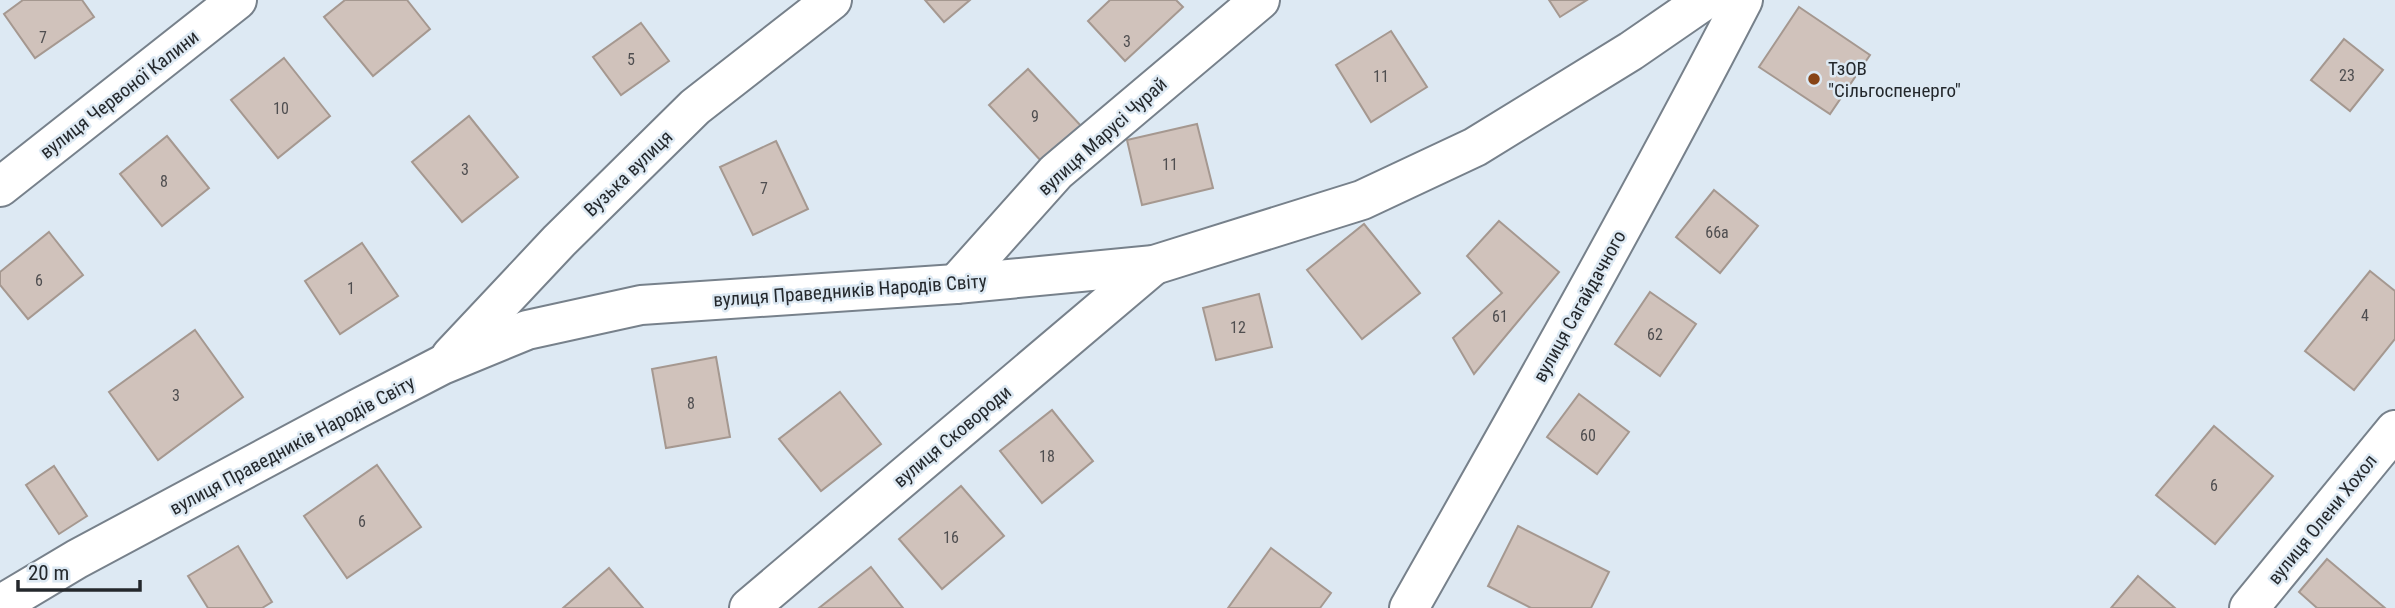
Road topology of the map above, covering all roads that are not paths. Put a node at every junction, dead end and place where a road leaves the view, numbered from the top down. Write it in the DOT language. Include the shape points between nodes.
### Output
graph roads {
  1 [pos="237,0"];
  2 [pos="832,0"];
  3 [pos="1260,0"];
  4 [pos="1705,0"];
  5 [pos="1743,0"];
  6 [pos="0,187"];
  7 [pos="1154,265"];
  8 [pos="956,284"];
  9 [pos="442,365"];
  10 [pos="2395,430"];
  11 [pos="0,605"];
  12 [pos="749,608"];
  13 [pos="1409,608"];
  14 [pos="2249,608"];
  1 -- 6 [label="street, вулиця Червоної Калини"];
  2 -- 9 [label="street, Вузька вулиця" via="695,107"];
  3 -- 8 [label="street, вулиця Марусі Чурай" via="1056,172"];
  4 -- 7 [label="street, вулиця Праведників Народів Світу" via="1475,147 1362,200"];
  5 -- 13 [label="street, вулиця Сагайдачного"];
  7 -- 8 [label="street, вулиця Праведників Народів Світу"];
  7 -- 12 [label="street, вулиця Сковороди"];
  8 -- 9 [label="street, вулиця Праведників Народів Світу" via="641,305 527,330"];
  9 -- 11 [label="street, вулиця Праведників Народів Світу" via="77,559"];
  10 -- 14 [label="street, вулиця Олени Хохол"];
}
